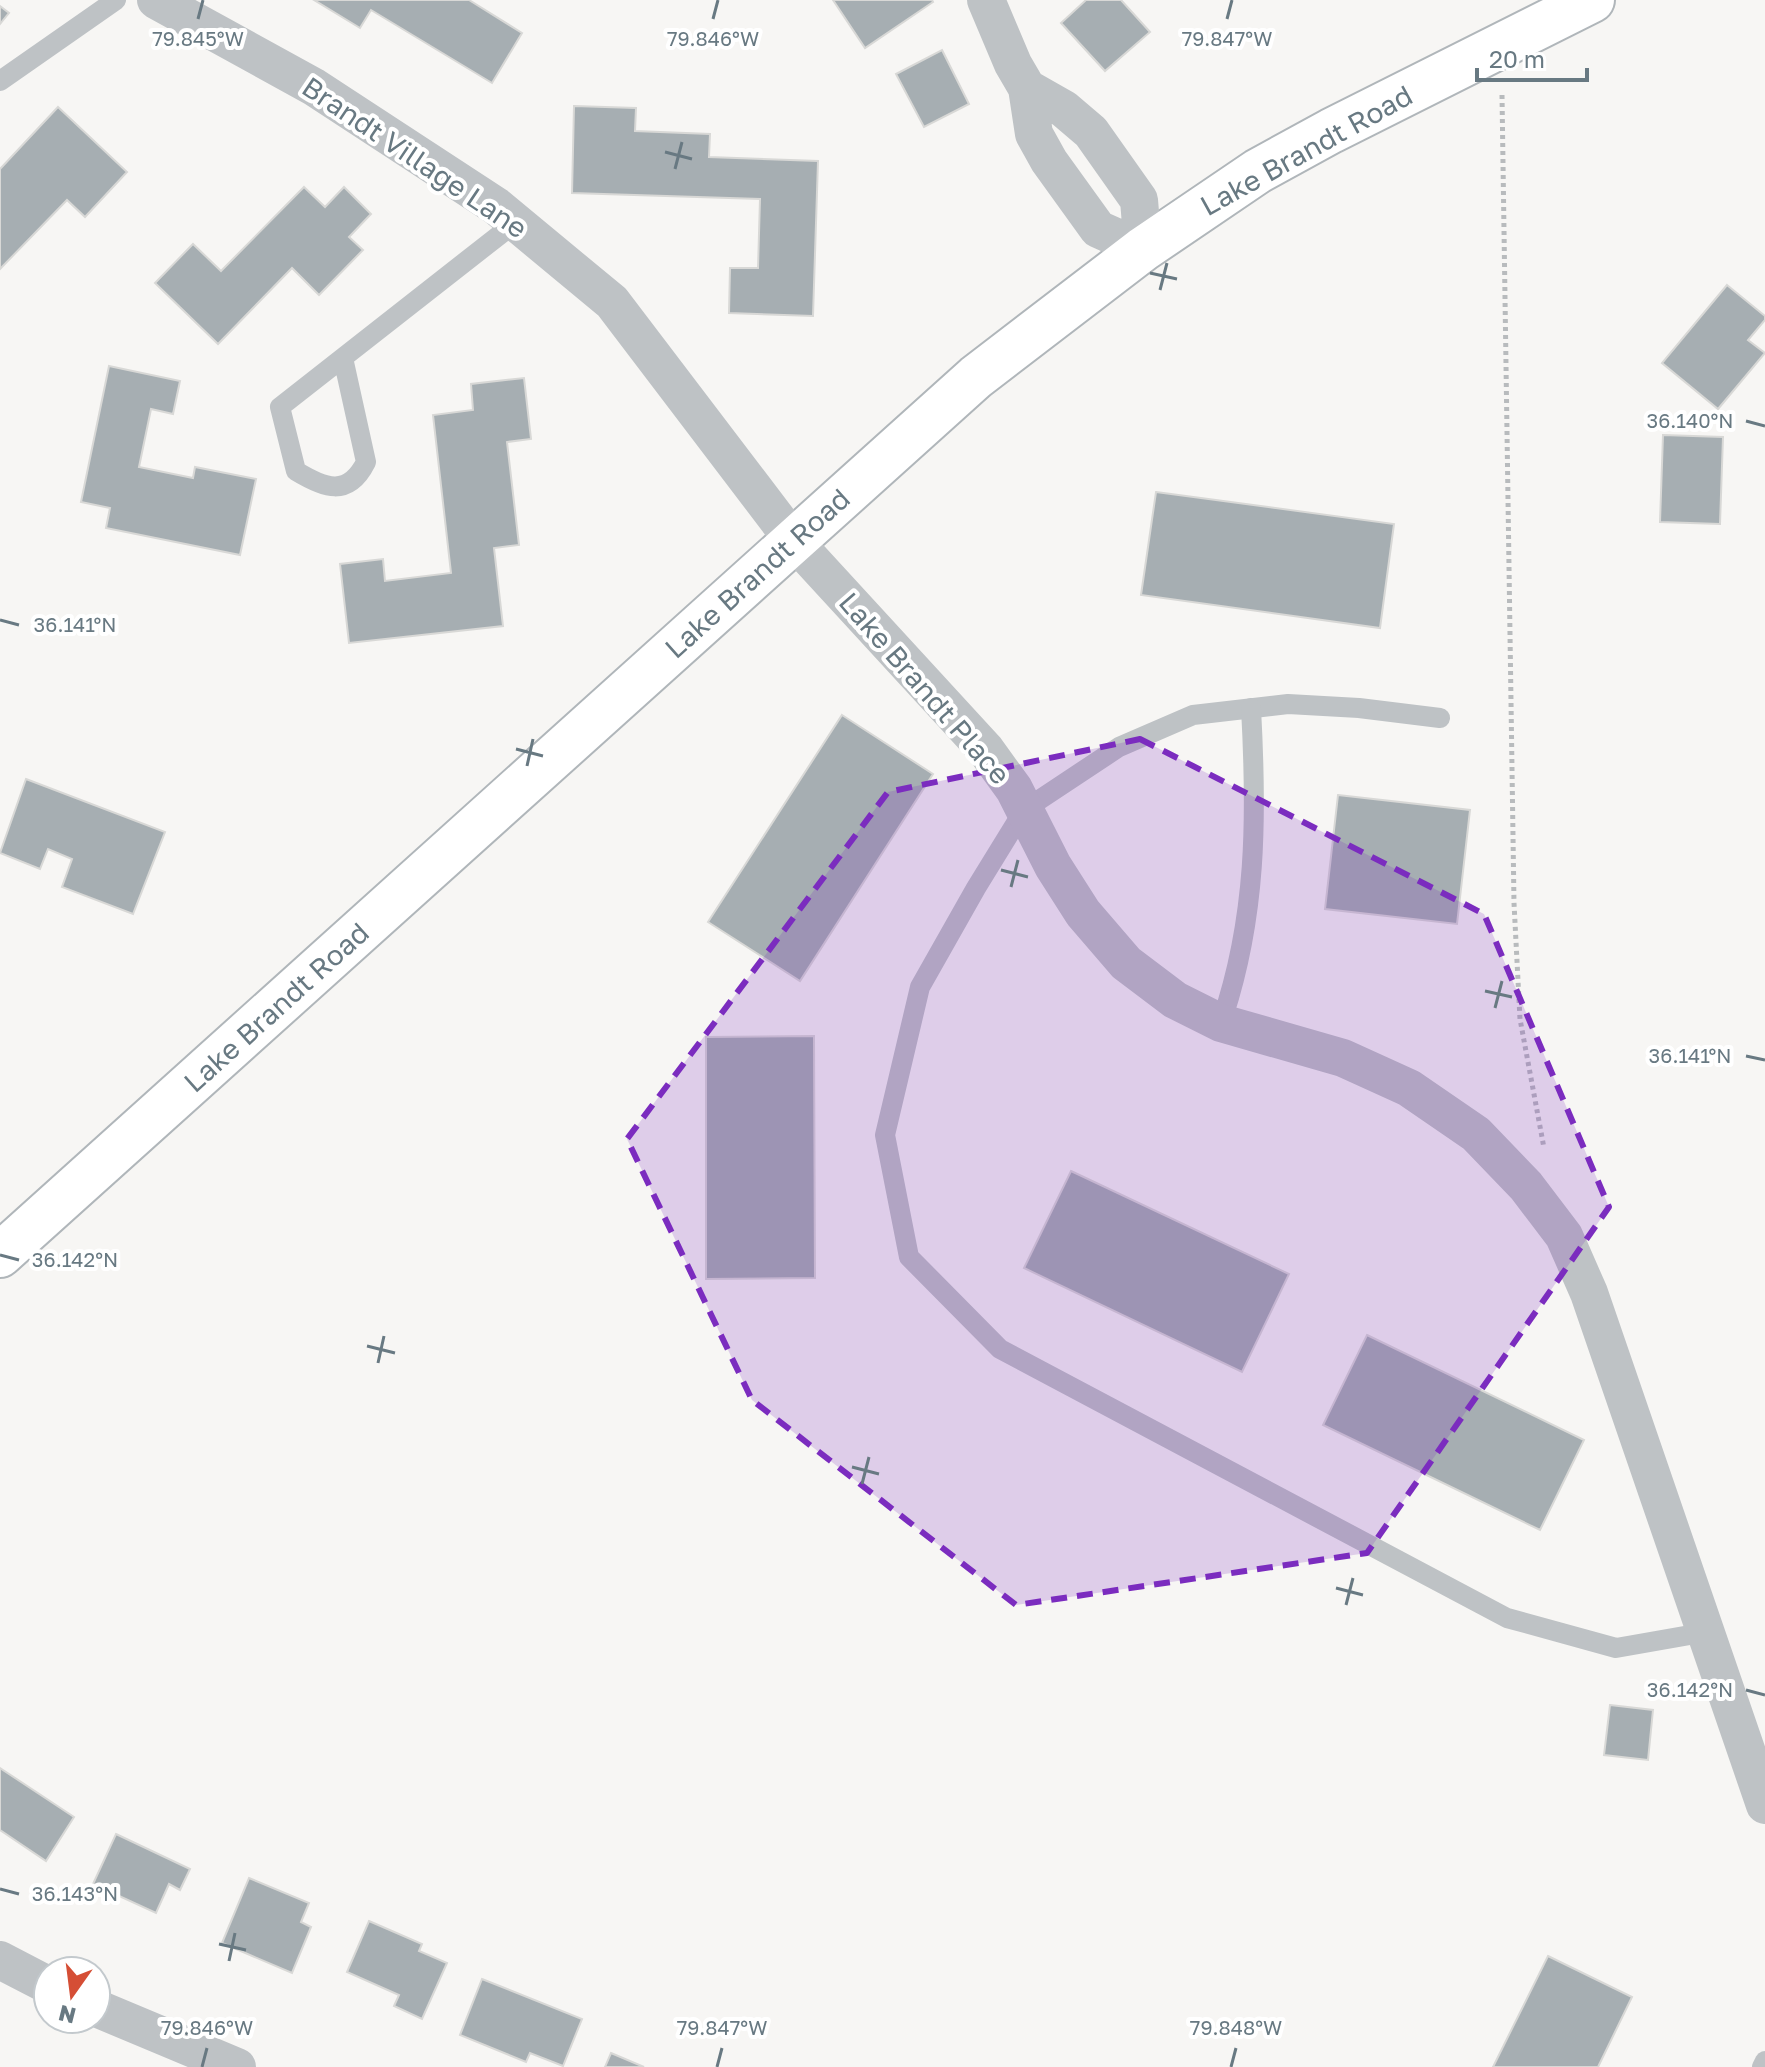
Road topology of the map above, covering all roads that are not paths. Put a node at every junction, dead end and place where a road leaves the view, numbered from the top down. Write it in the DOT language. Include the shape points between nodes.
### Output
graph roads {
  1 [pos="116,0"];
  2 [pos="156,0"];
  3 [pos="986,0"];
  4 [pos="1592,0"];
  5 [pos="0,81"];
  6 [pos="1027,88"];
  7 [pos="516,222"];
  8 [pos="1143,249"];
  9 [pos="343,358"];
  10 [pos="793,540"];
  11 [pos="1251,708"];
  12 [pos="1440,718"];
  13 [pos="1024,810"];
  14 [pos="1221,1023"];
  15 [pos="0,1255"];
  16 [pos="1707,1632"];
  17 [pos="1765,1805"];
  18 [pos="0,1960"];
  19 [pos="32,1977"];
  20 [pos="112,2015"];
  21 [pos="1765,2061"];
  22 [pos="237,2067"];
  23 [pos="1762,2067"];
  1 -- 5 [label="lane"];
  2 -- 7 [label="street, Brandt Village Lane" via="314,87"];
  3 -- 6 [label="street"];
  4 -- 8 [label="street, Lake Brandt Road" via="1258,171"];
  6 -- 8 [label="street" via="1091,132 1139,200"];
  6 -- 8 [label="street" via="1034,134 1092,222"];
  7 -- 9 [label="lane"];
  7 -- 10 [label="street, Brandt Village Lane" via="612,302"];
  8 -- 10 [label="street, Lake Brandt Road" via="976,377"];
  9 -- 9 [label="lane" via="280,407 296,471 320,486 339,487 358,478 366,462"];
  10 -- 13 [label="street, Lake Brandt Place" via="985,749"];
  10 -- 15 [label="street, Lake Brandt Road"];
  11 -- 12 [label="lane" via="1288,704"];
  11 -- 13 [label="lane" via="1193,715 1119,747"];
  11 -- 14 [label="lane" via="1256,796 1251,874 1241,951"];
  13 -- 14 [label="street, Lake Brandt Place" via="1083,913 1126,963 1175,1000"];
  13 -- 16 [label="lane" via="920,987 885,1135 909,1257 1000,1349 1507,1618 1616,1648"];
  14 -- 16 [label="street, Lake Brandt Place" via="1343,1058 1409,1088 1476,1134 1526,1186 1564,1236 1589,1293"];
  16 -- 17 [label="street, Lake Brandt Place"];
  18 -- 19 [label="street"];
  20 -- 22 [label="street"];
  21 -- 23 [label="lane"];
}
